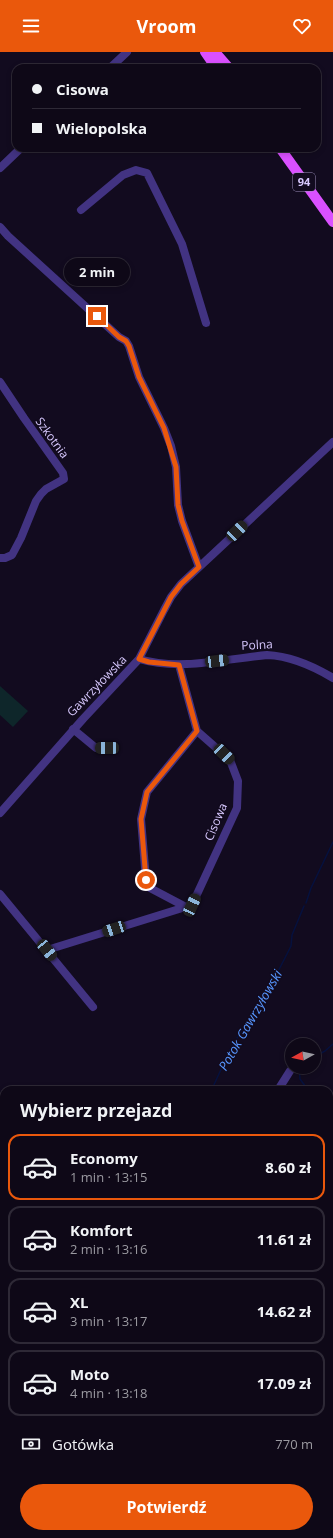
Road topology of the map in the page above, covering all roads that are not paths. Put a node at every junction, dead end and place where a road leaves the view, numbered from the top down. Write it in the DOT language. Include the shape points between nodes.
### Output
graph roads {
  1 [pos="127,52"];
  2 [pos="205,52"];
  3 [pos="215,52"];
  4 [pos="114,64"];
  5 [pos="213,64"];
  6 [pos="226,64"];
  7 [pos="16,152"];
  8 [pos="283,152"];
  9 [pos="0,168"];
  10 [pos="81,210"];
  11 [pos="333,222"];
  12 [pos="0,226"];
  13 [pos="206,323"];
  14 [pos="0,382"];
  15 [pos="333,442"];
  16 [pos="0,558"];
  17 [pos="199,567"];
  18 [pos="139,659"];
  19 [pos="179,665"];
  20 [pos="333,678"];
  21 [pos="73,729"];
  22 [pos="197,731"];
  23 [pos="107,748"];
  24 [pos="0,813"];
  25 [pos="0,894"];
  26 [pos="186,907"];
  27 [pos="47,950"];
  28 [pos="93,1006"];
  29 [pos="288,1074"];
  30 [pos="281,1086"];
  1 -- 4 [label="street"];
  2 -- 5 [label="main road"];
  3 -- 6 [label="main road"];
  7 -- 9 [label="street"];
  8 -- 11 [label="main road, 94"];
  10 -- 13 [label="street" via="123,175 136,170 147,173 182,244"];
  12 -- 17 [label="street" via="129,346 139,377 171,446 176,467 179,510"];
  14 -- 16 [label="street, Szkotnia" via="63,473 64,479 41,494 12,555"];
  15 -- 17 [label="street, Gawrzyłowska"];
  17 -- 18 [label="street, Gawrzyłowska" via="171,597"];
  18 -- 19 [label="street, Polna"];
  18 -- 21 [label="street, Gawrzyłowska"];
  19 -- 20 [label="street, Polna" via="267,655 279,656"];
  19 -- 22 [label="street"];
  21 -- 23 [label="street" via="96,748"];
  21 -- 24 [label="street, Gawrzyłowska"];
  22 -- 26 [label="street, Cisowa" via="230,760 238,781 237,808 192,905"];
  22 -- 26 [label="street" via="147,792 141,819 146,880 150,888"];
  25 -- 27 [label="street"];
  26 -- 27 [label="street"];
  27 -- 28 [label="street"];
  29 -- 30 [label="street"];
}
